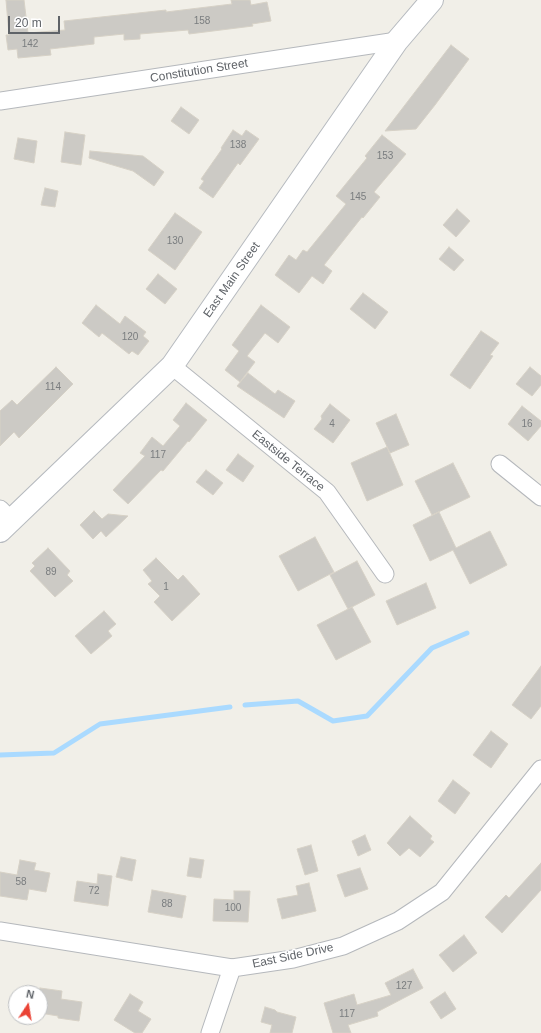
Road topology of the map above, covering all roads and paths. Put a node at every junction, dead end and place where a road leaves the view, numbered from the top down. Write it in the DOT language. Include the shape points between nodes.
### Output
graph roads {
  1 [pos="432,0"];
  2 [pos="397,41"];
  3 [pos="0,101"];
  4 [pos="172,366"];
  5 [pos="500,464"];
  6 [pos="541,497"];
  7 [pos="4,520"];
  8 [pos="385,574"];
  9 [pos="541,769"];
  10 [pos="0,931"];
  11 [pos="232,968"];
  12 [pos="210,1033"];
  1 -- 2 [label="main road, East Main Street"];
  2 -- 3 [label="street, Constitution Street"];
  2 -- 4 [label="main road, East Main Street"];
  4 -- 7 [label="main road, East Main Street"];
  4 -- 8 [label="street, Eastside Terrace" via="327,492"];
  5 -- 6 [label="street"];
  9 -- 11 [label="street, East Side Drive" via="442,892 398,921 343,946 293,959"];
  10 -- 11 [label="street, East Side Drive"];
  11 -- 12 [label="street"];
}
